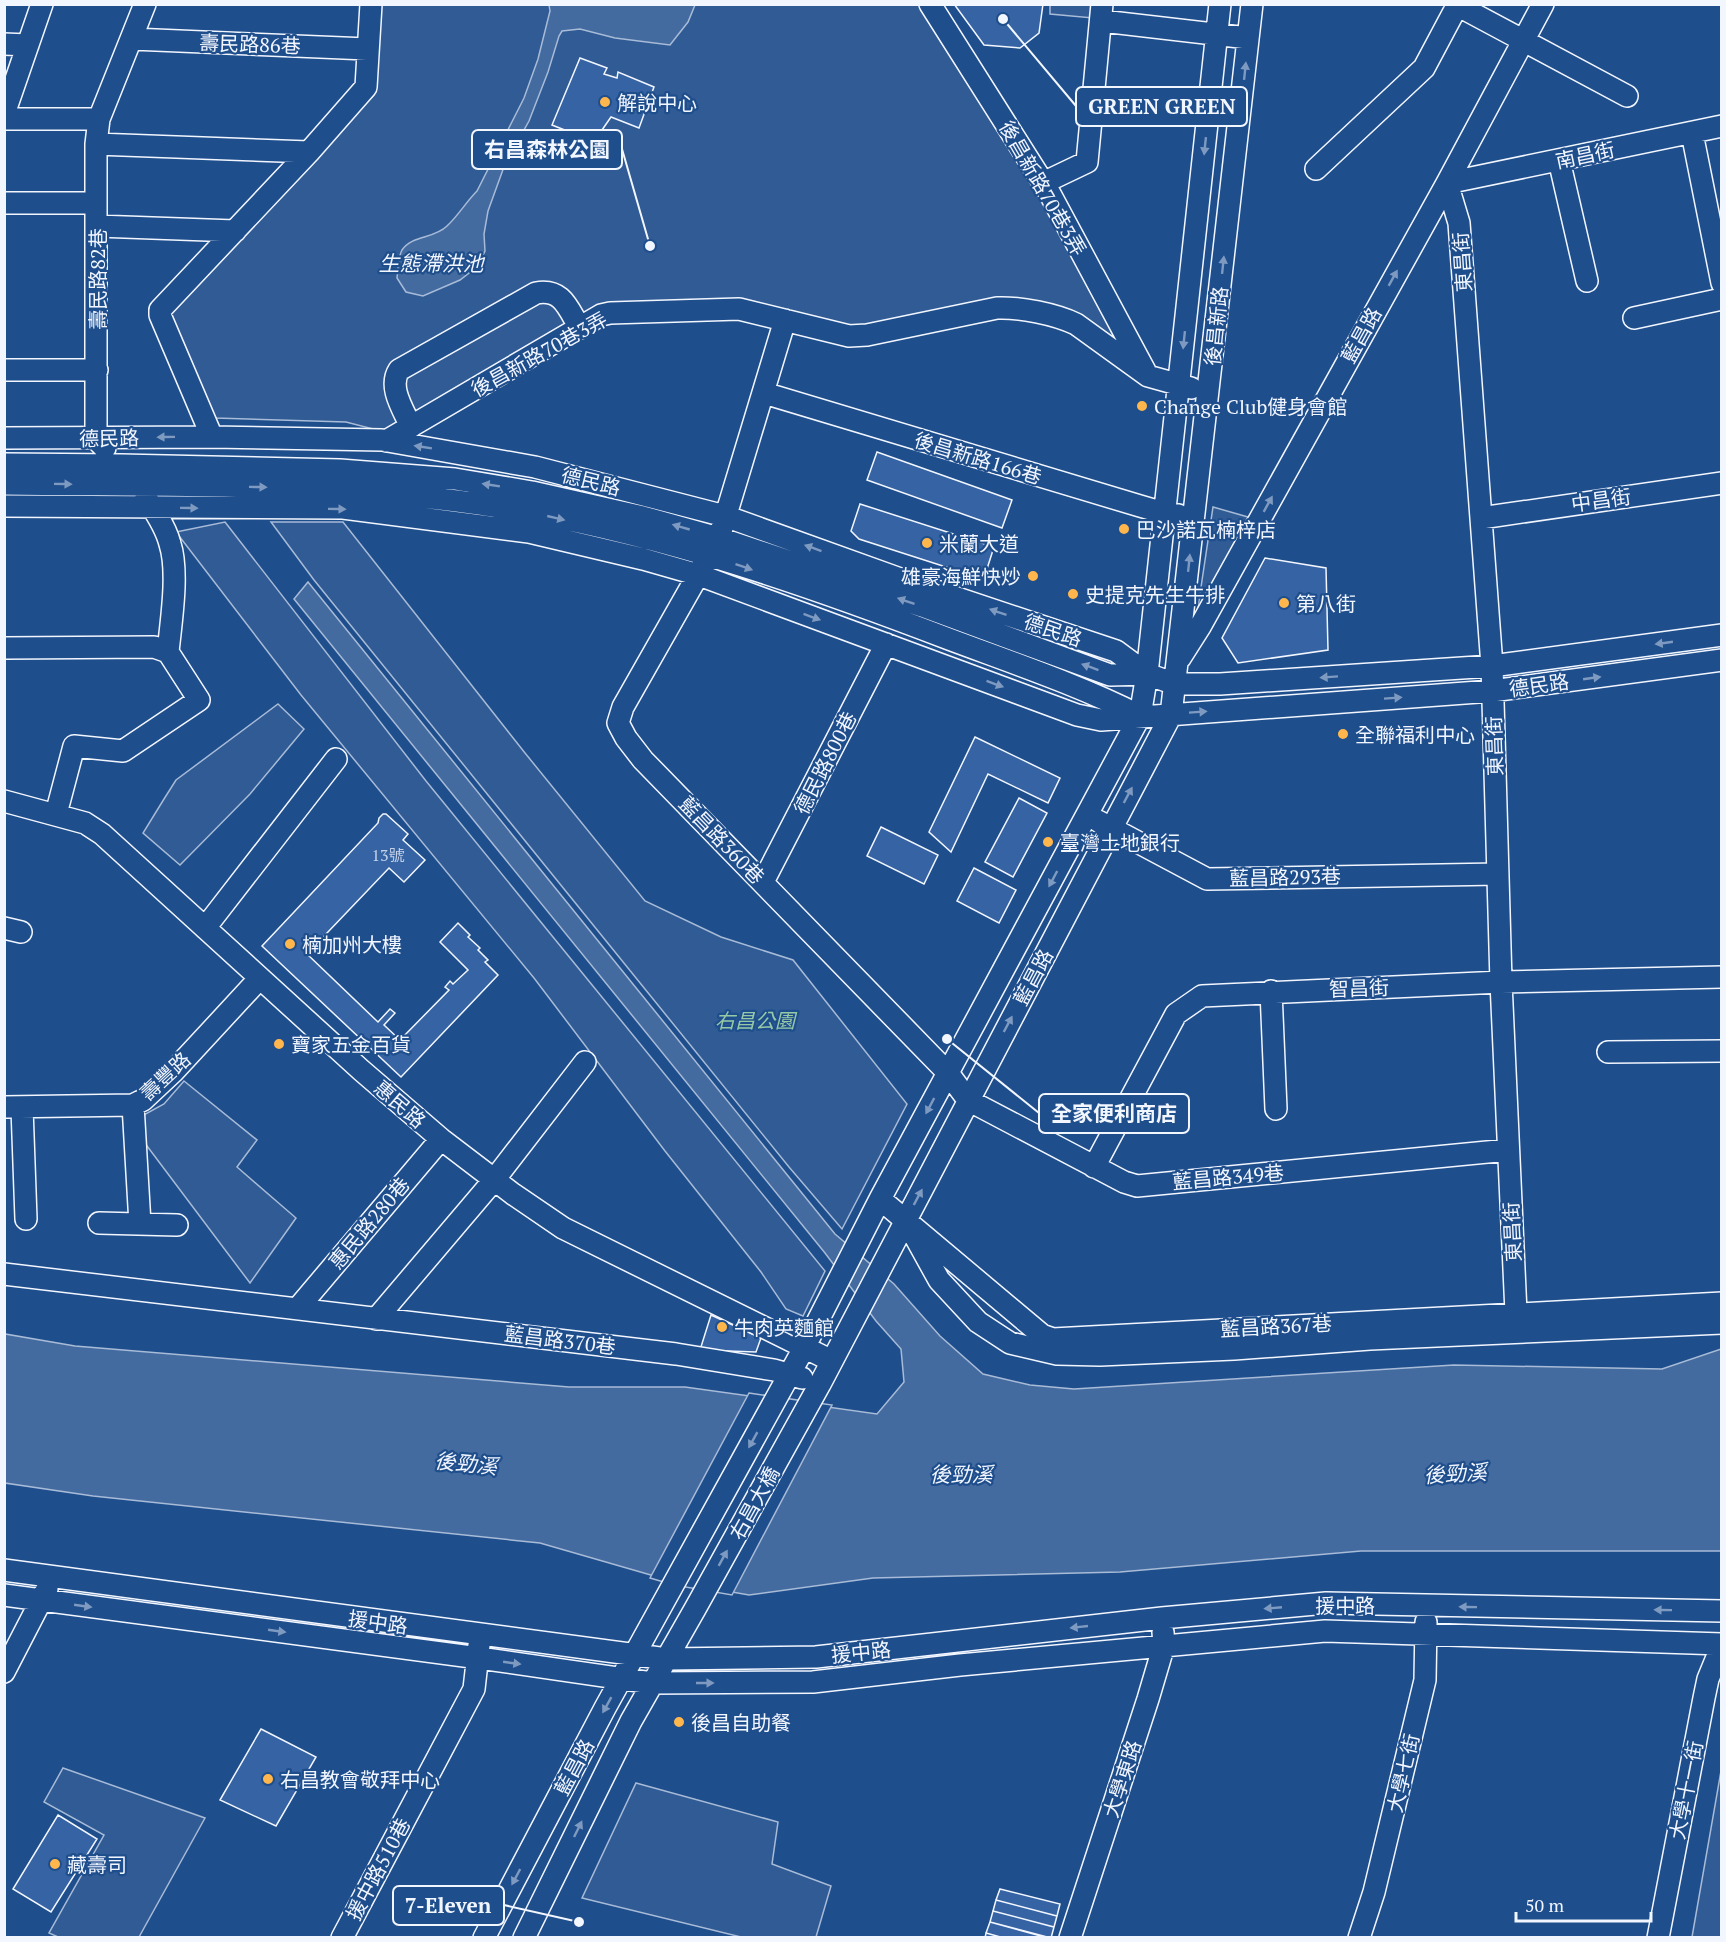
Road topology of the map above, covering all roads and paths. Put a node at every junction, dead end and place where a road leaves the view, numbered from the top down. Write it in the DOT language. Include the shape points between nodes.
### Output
graph roads {
  1 [pos="42,4"];
  2 [pos="145,4"];
  3 [pos="371,4"];
  4 [pos="930,4"];
  5 [pos="1220,4"];
  6 [pos="1252,4"];
  7 [pos="1543,4"];
  8 [pos="1456,5"];
  9 [pos="1102,13"];
  10 [pos="1217,35"];
  11 [pos="1248,38"];
  12 [pos="132,39"];
  13 [pos="1523,42"];
  14 [pos="4,44"];
  15 [pos="27,45"];
  16 [pos="367,49"];
  17 [pos="1627,96"];
  18 [pos="4,116"];
  19 [pos="99,119"];
  20 [pos="1722,126"];
  21 [pos="1692,133"];
  22 [pos="96,144"];
  23 [pos="309,152"];
  24 [pos="1559,160"];
  25 [pos="1316,169"];
  26 [pos="1043,183"];
  27 [pos="1448,183"];
  28 [pos="4,203"];
  29 [pos="96,203"];
  30 [pos="97,226"];
  31 [pos="235,231"];
  32 [pos="1587,281"];
  33 [pos="1722,283"];
  34 [pos="1722,299"];
  35 [pos="1634,318"];
  36 [pos="785,320"];
  37 [pos="580,328"];
  38 [pos="4,370"];
  39 [pos="96,370"];
  40 [pos="1148,376"];
  41 [pos="1179,386"];
  42 [pos="1209,390"];
  43 [pos="764,393"];
  44 [pos="411,426"];
  45 [pos="212,436"];
  46 [pos="4,438"];
  47 [pos="96,439"];
  48 [pos="386,441"];
  49 [pos="4,464"];
  50 [pos="121,465"];
  51 [pos="1722,483"];
  52 [pos="4,484"];
  53 [pos="137,485"];
  54 [pos="4,506"];
  55 [pos="153,508"];
  56 [pos="1164,513"];
  57 [pos="725,516"];
  58 [pos="1194,516"];
  59 [pos="1481,518"];
  60 [pos="715,546"];
  61 [pos="699,574"];
  62 [pos="1722,635"];
  63 [pos="886,644"];
  64 [pos="4,648"];
  65 [pos="168,652"];
  66 [pos="1722,660"];
  67 [pos="1492,666"];
  68 [pos="1147,674"];
  69 [pos="1176,674"];
  70 [pos="1492,691"];
  71 [pos="1171,715"];
  72 [pos="1140,716"];
  73 [pos="336,759"];
  74 [pos="4,801"];
  75 [pos="56,814"];
  76 [pos="1087,815"];
  77 [pos="1111,828"];
  78 [pos="1498,874"];
  79 [pos="763,882"];
  80 [pos="205,928"];
  81 [pos="1722,977"];
  82 [pos="260,978"];
  83 [pos="1501,982"];
  84 [pos="1271,991"];
  85 [pos="1722,1051"];
  86 [pos="1608,1052"];
  87 [pos="585,1062"];
  88 [pos="948,1073"];
  89 [pos="969,1100"];
  90 [pos="133,1105"];
  91 [pos="13,1107"];
  92 [pos="1276,1109"];
  93 [pos="441,1139"];
  94 [pos="1509,1150"];
  95 [pos="1094,1167"];
  96 [pos="494,1180"];
  97 [pos="880,1200"];
  98 [pos="26,1219"];
  99 [pos="906,1220"];
  100 [pos="99,1223"];
  101 [pos="140,1224"];
  102 [pos="177,1225"];
  103 [pos="4,1274"];
  104 [pos="1722,1302"];
  105 [pos="298,1308"];
  106 [pos="1516,1313"];
  107 [pos="376,1319"];
  108 [pos="1722,1323"];
  109 [pos="804,1348"];
  110 [pos="832,1361"];
  111 [pos="785,1382"];
  112 [pos="816,1390"];
  113 [pos="4,1570"];
  114 [pos="52,1578"];
  115 [pos="4,1595"];
  116 [pos="666,1599"];
  117 [pos="41,1600"];
  118 [pos="1426,1606"];
  119 [pos="695,1609"];
  120 [pos="1722,1611"];
  121 [pos="1162,1618"];
  122 [pos="480,1635"];
  123 [pos="1425,1635"];
  124 [pos="1722,1645"];
  125 [pos="1164,1646"];
  126 [pos="635,1654"];
  127 [pos="479,1658"];
  128 [pos="667,1659"];
  129 [pos="4,1672"];
  130 [pos="622,1678"];
  131 [pos="652,1683"];
  132 [pos="489,1928"];
  133 [pos="526,1937"];
  134 [pos="342,1938"];
  135 [pos="1070,1938"];
  136 [pos="1359,1938"];
  137 [pos="1658,1938"];
  1 -- 15 [label="street"];
  2 -- 12 [label="street, 壽民路82巷"];
  3 -- 16 [label="street"];
  4 -- 26 [label="street, 後昌新路70巷3弄"];
  5 -- 10 [label="street, 後昌新路"];
  6 -- 11 [label="street, 後昌新路"];
  7 -- 13 [label="street, 藍昌路"];
  8 -- 13 [label="street"];
  8 -- 25 [label="street" via="1424,68"];
  9 -- 10 [label="street"];
  9 -- 26 [label="street" via="1087,162"];
  10 -- 11 [label="street"];
  10 -- 41 [label="street, 後昌新路, one-way"];
  42 -- 11 [label="street, 後昌新路, one-way"];
  12 -- 16 [label="street, 壽民路86巷"];
  12 -- 19 [label="street, 壽民路82巷"];
  13 -- 17 [label="street"];
  13 -- 27 [label="street, 藍昌路"];
  14 -- 15 [label="street"];
  15 -- 18 [label="street"];
  16 -- 23 [label="street" via="366,87"];
  18 -- 19 [label="street"];
  19 -- 22 [label="street, 壽民路82巷"];
  20 -- 21 [label="street, 南昌街"];
  21 -- 24 [label="street, 南昌街"];
  21 -- 33 [label="street"];
  22 -- 23 [label="street"];
  22 -- 29 [label="street, 壽民路82巷"];
  23 -- 31 [label="street"];
  24 -- 27 [label="street, 南昌街"];
  24 -- 32 [label="street"];
  26 -- 40 [label="street, 後昌新路70巷3弄"];
  27 -- 59 [label="street, 東昌街" via="1459,223"];
  69 -- 27 [label="street, 藍昌路, one-way"];
  28 -- 29 [label="street"];
  29 -- 30 [label="street, 壽民路82巷"];
  30 -- 31 [label="street"];
  30 -- 39 [label="street, 壽民路82巷"];
  31 -- 45 [label="street" via="160,310"];
  34 -- 35 [label="street"];
  36 -- 37 [label="street, 後昌新路70巷3弄" via="739,309 610,313"];
  36 -- 40 [label="street, 後昌新路70巷3弄" via="849,336 867,335 1009,307 1066,319"];
  36 -- 43 [label="street"];
  37 -- 44 [label="street, 後昌新路70巷3弄"];
  37 -- 44 [label="street" via="556,294 536,293 399,370 393,385"];
  38 -- 39 [label="street"];
  39 -- 47 [label="street, 壽民路82巷"];
  40 -- 41 [label="street, 後昌新路70巷3弄"];
  41 -- 42 [label="street, 後昌新路70巷3弄"];
  41 -- 56 [label="street, 後昌新路"];
  42 -- 58 [label="street, 後昌新路"];
  43 -- 56 [label="street, 後昌新路166巷"];
  43 -- 57 [label="street"];
  44 -- 48 [label="street, 後昌新路70巷3弄"];
  45 -- 47 [label="street, 德民路, one-way"];
  45 -- 48 [label="street, 德民路"];
  46 -- 47 [label="street, 德民路"];
  47 -- 50 [label="street"];
  57 -- 48 [label="street, 德民路, one-way" via="535,467"];
  49 -- 50 [label="street, 德民路"];
  50 -- 53 [label="street"];
  60 -- 50 [label="street, 德民路, one-way" via="643,517 454,479 340,470"];
  51 -- 59 [label="street, 中昌街"];
  52 -- 53 [label="street, 德民路, one-way"];
  53 -- 55 [label="street"];
  53 -- 60 [label="street, 德民路, one-way" via="341,489 458,501"];
  54 -- 55 [label="street, 德民路"];
  55 -- 61 [label="street, 德民路, one-way" via="343,508 529,532"];
  55 -- 65 [label="street" via="171,544 173,591"];
  56 -- 58 [label="street, 後昌新路166巷"];
  56 -- 68 [label="street, 後昌新路"];
  57 -- 60 [label="street"];
  68 -- 57 [label="street, 德民路, one-way" via="1116,651"];
  69 -- 58 [label="street, 後昌新路, one-way"];
  59 -- 67 [label="street, 東昌街"];
  60 -- 61 [label="street"];
  68 -- 60 [label="street, 德民路, one-way" via="1110,675 922,606"];
  60 -- 72 [label="street, 德民路, one-way" via="1105,698"];
  61 -- 63 [label="street, 德民路, one-way"];
  61 -- 79 [label="street, 藍昌路360巷" via="623,707 618,723 643,759"];
  62 -- 67 [label="street, 德民路, one-way"];
  63 -- 72 [label="street, 德民路, one-way" via="1077,714 1101,720"];
  63 -- 79 [label="street, 德民路800巷"];
  64 -- 65 [label="street" via="154,647"];
  65 -- 75 [label="street" via="199,700 123,751 74,746"];
  70 -- 66 [label="street, 德民路, one-way"];
  67 -- 69 [label="street, 德民路, one-way" via="1220,684"];
  67 -- 70 [label="street, 東昌街"];
  68 -- 69 [label="street, 德民路"];
  68 -- 72 [label="street, 藍昌路"];
  69 -- 71 [label="street, 藍昌路"];
  71 -- 70 [label="street, 德民路, one-way"];
  70 -- 78 [label="street, 東昌街"];
  71 -- 72 [label="street, 德民路"];
  77 -- 71 [label="street, 藍昌路, one-way"];
  72 -- 76 [label="street, 藍昌路"];
  73 -- 80 [label="street"];
  74 -- 75 [label="street, 惠民路"];
  75 -- 80 [label="street, 惠民路" via="85,823 102,834"];
  76 -- 77 [label="street, 藍昌路293巷"];
  76 -- 88 [label="street, 藍昌路, one-way"];
  77 -- 78 [label="street, 藍昌路293巷" via="1207,879"];
  89 -- 77 [label="street, 藍昌路, one-way"];
  78 -- 83 [label="street, 東昌街"];
  79 -- 88 [label="street, 藍昌路360巷"];
  80 -- 82 [label="street, 惠民路"];
  81 -- 83 [label="street, 智昌街"];
  82 -- 90 [label="street, 壽豐路" via="173,1072"];
  82 -- 93 [label="street, 惠民路"];
  83 -- 84 [label="street, 智昌街"];
  83 -- 94 [label="street, 東昌街"];
  84 -- 92 [label="street"];
  84 -- 95 [label="street, 智昌街" via="1202,996 1176,1014"];
  85 -- 86 [label="street"];
  87 -- 96 [label="street"];
  88 -- 89 [label="street, 藍昌路360巷"];
  88 -- 97 [label="street, 藍昌路, one-way"];
  89 -- 95 [label="street, 藍昌路349巷"];
  99 -- 89 [label="street, 藍昌路, one-way"];
  90 -- 91 [label="street, 壽豐路"];
  90 -- 101 [label="street"];
  91 -- 98 [label="street"];
  93 -- 96 [label="street, 惠民路"];
  93 -- 105 [label="street, 惠民路280巷"];
  94 -- 95 [label="street, 藍昌路349巷" via="1137,1186"];
  94 -- 106 [label="street, 東昌街"];
  96 -- 107 [label="street"];
  96 -- 109 [label="street, 惠民路" via="563,1228"];
  97 -- 99 [label="street, 藍昌路367巷"];
  97 -- 109 [label="street, 藍昌路"];
  99 -- 106 [label="street, 藍昌路367巷" via="1042,1335 1053,1339"];
  99 -- 108 [label="street" via="939,1280 978,1322 1010,1343 1057,1354 1234,1349"];
  99 -- 110 [label="street, 藍昌路"];
  100 -- 101 [label="street"];
  101 -- 102 [label="street"];
  103 -- 105 [label="street, 藍昌路370巷"];
  104 -- 106 [label="street, 藍昌路367巷"];
  105 -- 107 [label="street, 藍昌路370巷"];
  107 -- 111 [label="street, 藍昌路370巷" via="676,1354 774,1370"];
  109 -- 110 [label="street, 惠民路"];
  109 -- 111 [label="street"];
  110 -- 112 [label="street"];
  111 -- 112 [label="street, 藍昌路370巷"];
  111 -- 116 [label="street, 右昌大橋, one-way"];
  119 -- 112 [label="street, 右昌大橋, one-way"];
  113 -- 114 [label="street, 援中路"];
  114 -- 117 [label="street"];
  114 -- 122 [label="street, 援中路"];
  115 -- 117 [label="street, 援中路"];
  116 -- 126 [label="street, 藍昌路"];
  117 -- 127 [label="street, 援中路, one-way"];
  117 -- 129 [label="street"];
  120 -- 118 [label="street, 援中路, one-way"];
  118 -- 121 [label="street, 援中路, one-way" via="1326,1603"];
  118 -- 123 [label="street, 大學七街"];
  119 -- 128 [label="street, 藍昌路"];
  121 -- 125 [label="street, 大學東路"];
  121 -- 128 [label="street, 援中路, one-way" via="816,1657"];
  122 -- 126 [label="street, 援中路"];
  122 -- 127 [label="street, 援中路510巷"];
  123 -- 124 [label="street, 援中路"];
  123 -- 125 [label="street, 援中路" via="1325,1631"];
  123 -- 136 [label="street, 大學七街" via="1425,1680 1374,1892"];
  124 -- 137 [label="street, 大學十一街" via="1708,1679"];
  131 -- 125 [label="street, 援中路, one-way" via="813,1682"];
  125 -- 135 [label="street, 大學東路"];
  126 -- 128 [label="street, 援中路"];
  126 -- 130 [label="street, 藍昌路"];
  127 -- 130 [label="street, 援中路, one-way"];
  127 -- 134 [label="street, 援中路510巷" via="474,1689"];
  128 -- 131 [label="street, 藍昌路"];
  130 -- 131 [label="street, 援中路"];
  130 -- 132 [label="street, 藍昌路, one-way"];
  133 -- 131 [label="street, 藍昌路, one-way"];
  132 -- 133 [label="street"];
}
